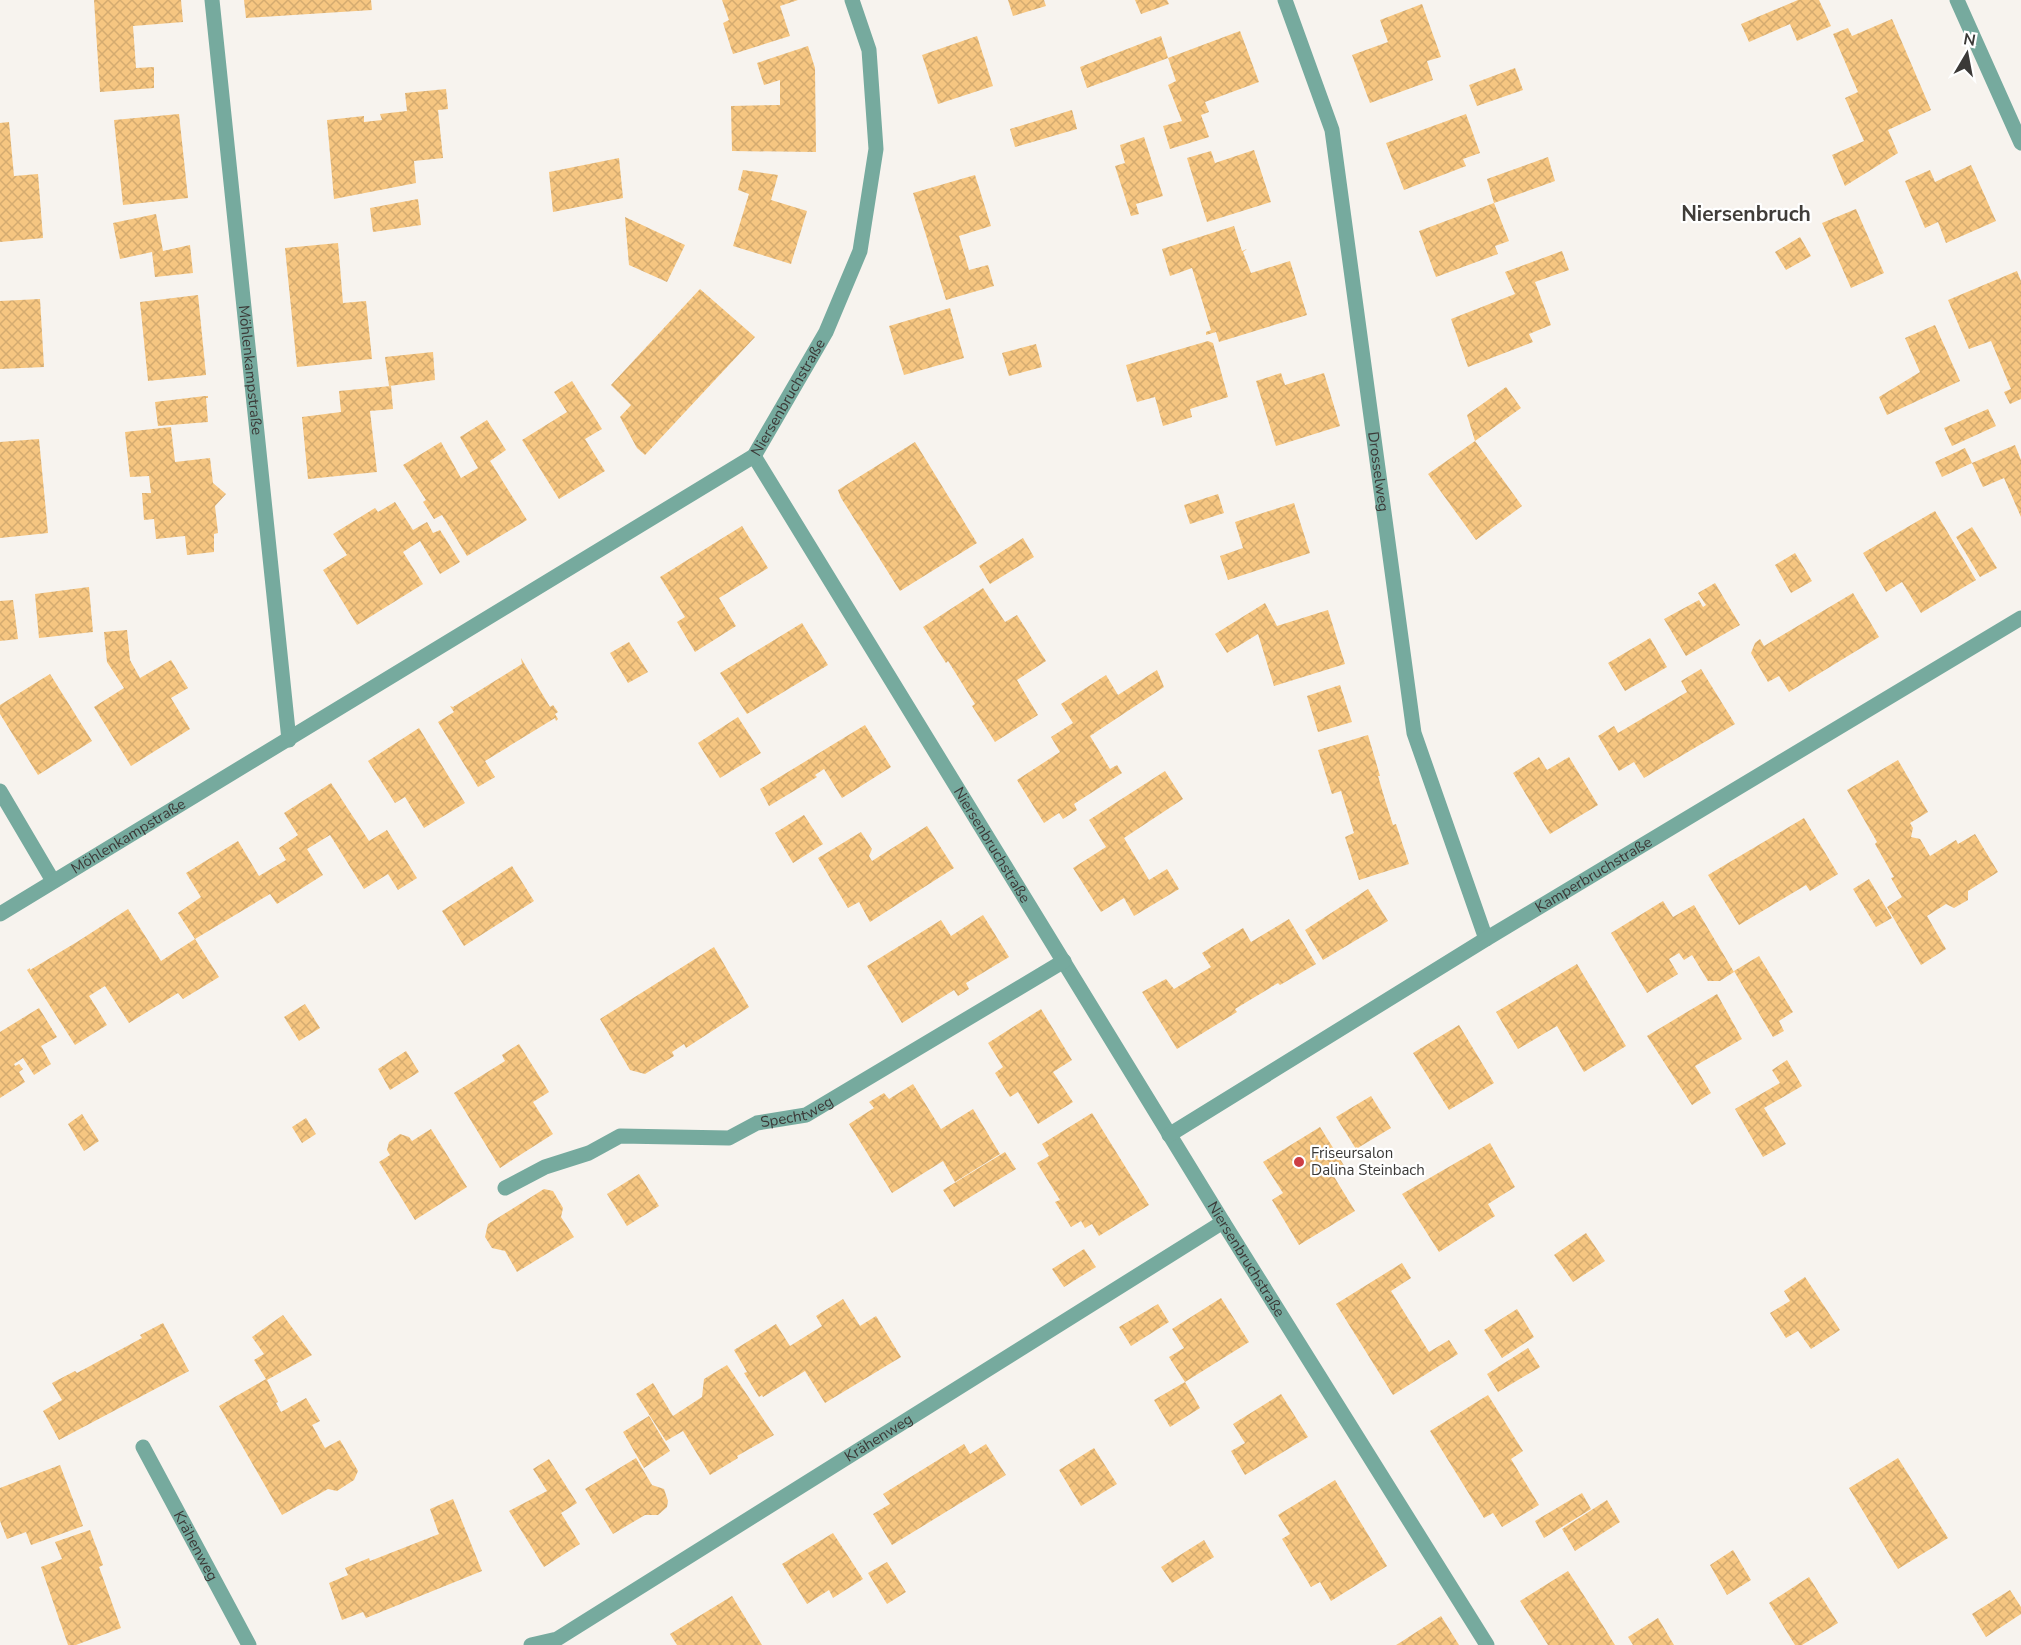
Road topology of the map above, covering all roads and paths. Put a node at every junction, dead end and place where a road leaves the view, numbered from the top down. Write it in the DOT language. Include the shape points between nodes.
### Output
graph roads {
  1 [pos="212,0"];
  2 [pos="852,0"];
  3 [pos="1285,0"];
  4 [pos="1957,0"];
  5 [pos="2021,143"];
  6 [pos="754,456"];
  7 [pos="2021,618"];
  8 [pos="289,740"];
  9 [pos="0,791"];
  10 [pos="53,881"];
  11 [pos="0,914"];
  12 [pos="1486,939"];
  13 [pos="1064,961"];
  14 [pos="1169,1135"];
  15 [pos="505,1188"];
  16 [pos="1223,1222"];
  17 [pos="143,1447"];
  18 [pos="249,1645"];
  19 [pos="531,1645"];
  20 [pos="1486,1645"];
  1 -- 8 [label="street, Möhlenkampstraße"];
  2 -- 6 [label="street, Niersenbruchstraße" via="868,50 876,149 860,251 826,332"];
  3 -- 12 [label="street, Drosselweg" via="1332,130 1414,733"];
  4 -- 5 [label="street"];
  6 -- 8 [label="street, Möhlenkampstraße"];
  6 -- 13 [label="street, Niersenbruchstraße"];
  7 -- 12 [label="street, Kamperbruchstraße"];
  8 -- 10 [label="street, Möhlenkampstraße"];
  9 -- 10 [label="street"];
  10 -- 11 [label="street, Möhlenkampstraße"];
  12 -- 14 [label="street, Kamperbruchstraße"];
  13 -- 14 [label="street, Niersenbruchstraße"];
  13 -- 15 [label="street, Spechtweg" via="806,1115 757,1123 729,1138 620,1136 589,1154 545,1167"];
  14 -- 16 [label="street, Niersenbruchstraße"];
  16 -- 19 [label="street, Krähenweg" via="557,1639"];
  16 -- 20 [label="street, Niersenbruchstraße"];
  17 -- 18 [label="street, Krähenweg"];
}
